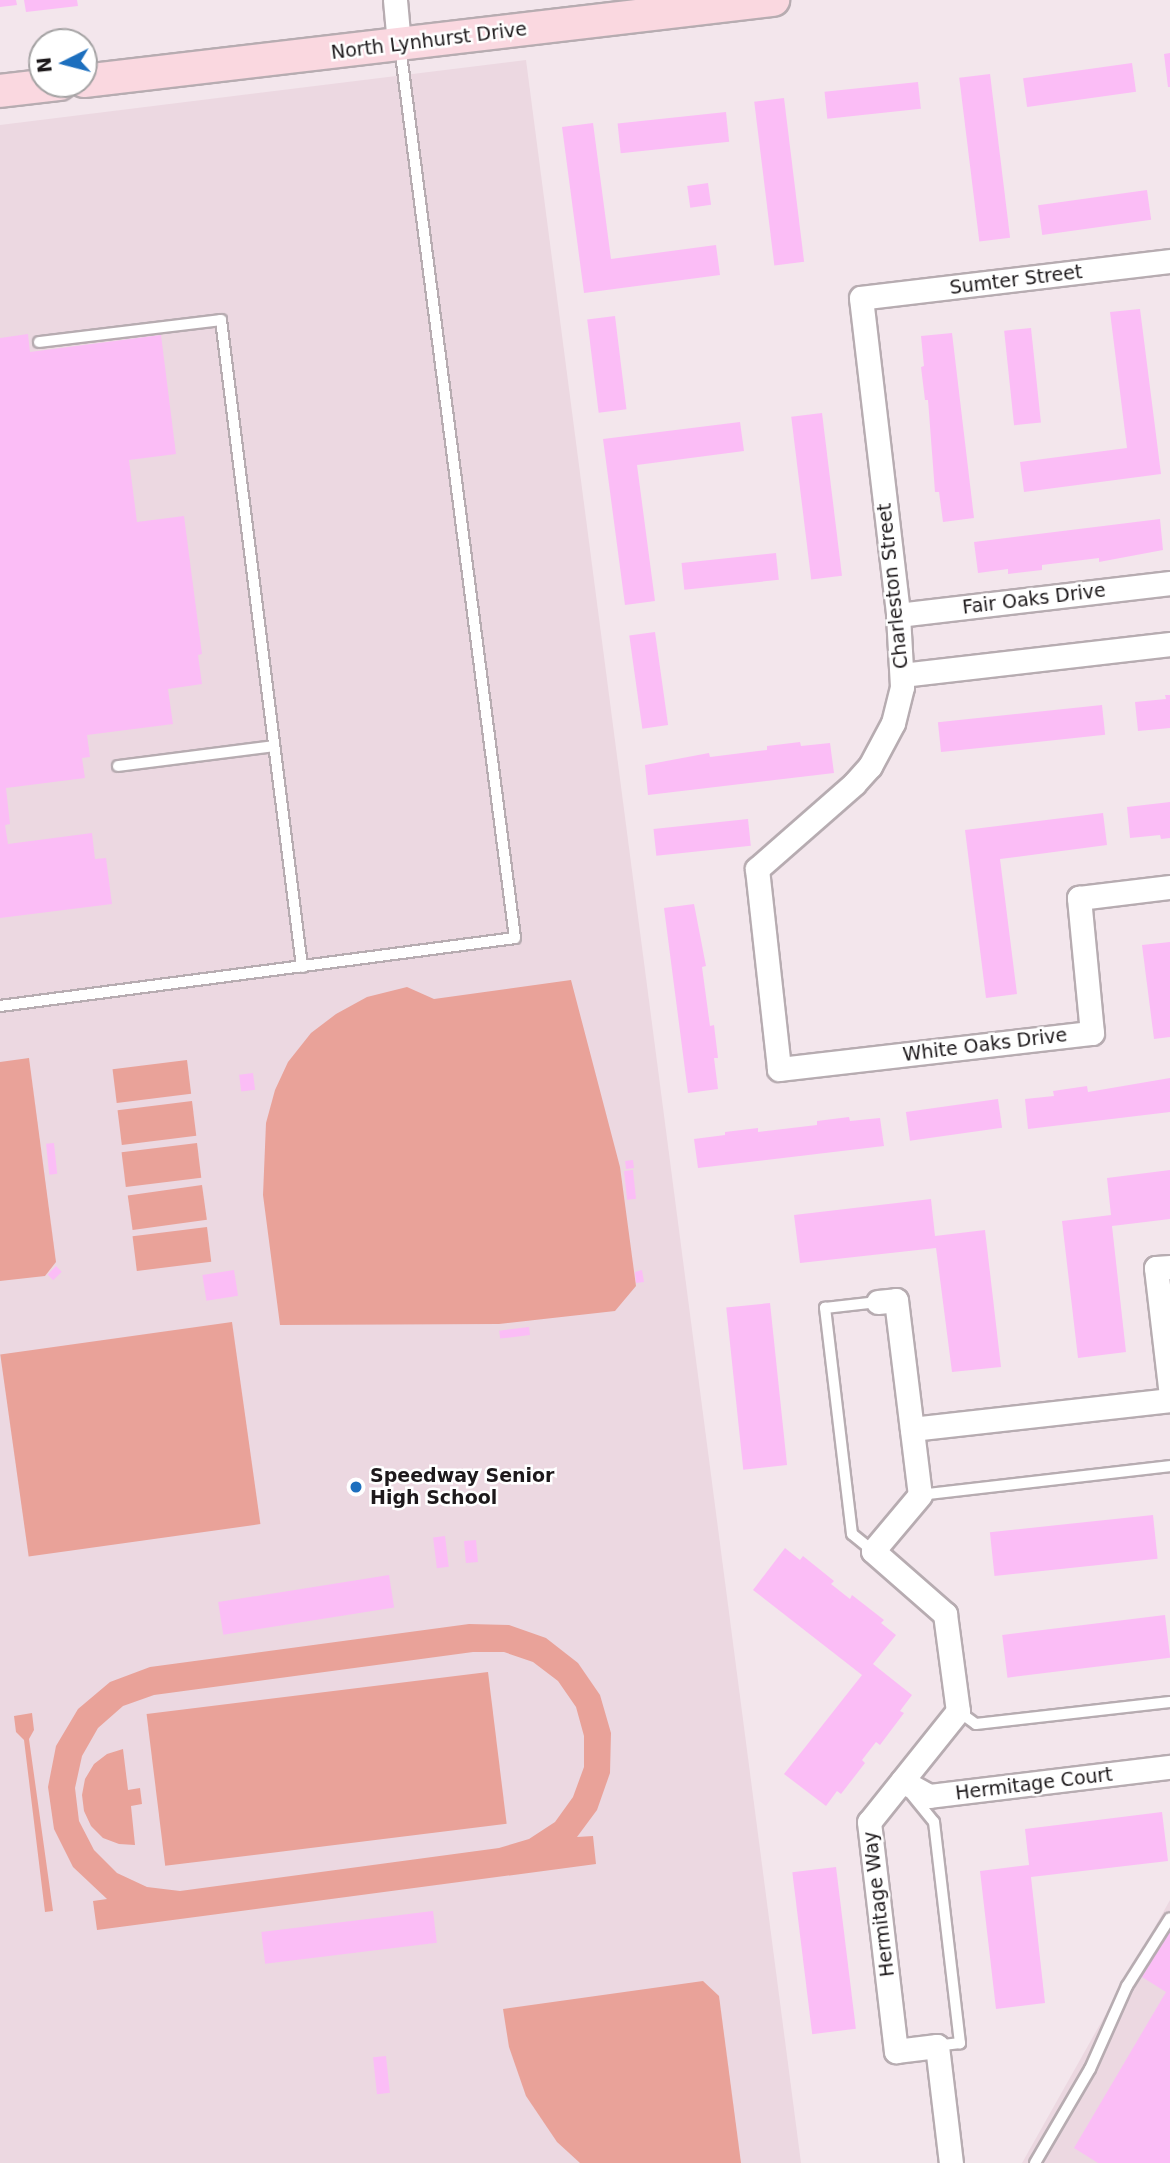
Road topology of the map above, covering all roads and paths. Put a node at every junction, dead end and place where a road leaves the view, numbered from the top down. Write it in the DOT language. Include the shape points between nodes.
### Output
graph roads {
  1 [pos="395,0"];
  2 [pos="773,0"];
  3 [pos="399,44"];
  4 [pos="98,79"];
  5 [pos="28,88"];
  6 [pos="0,91"];
  7 [pos="1170,261"];
  8 [pos="861,298"];
  9 [pos="39,342"];
  10 [pos="1170,583"];
  11 [pos="898,615"];
  12 [pos="1170,644"];
  13 [pos="902,675"];
  14 [pos="274,746"];
  15 [pos="118,766"];
  16 [pos="1170,887"];
  17 [pos="302,967"];
  18 [pos="0,1006"];
  19 [pos="779,1069"];
  20 [pos="1170,1267"];
  21 [pos="878,1302"];
  22 [pos="1170,1388"];
  23 [pos="1170,1400"];
  24 [pos="912,1429"];
  25 [pos="1170,1466"];
  26 [pos="920,1495"];
  27 [pos="873,1551"];
  28 [pos="1170,1702"];
  29 [pos="958,1711"];
  30 [pos="1170,1767"];
  31 [pos="902,1781"];
  32 [pos="1170,1918"];
  33 [pos="937,2046"];
  34 [pos="951,2163"];
  35 [pos="1035,2163"];
  1 -- 3 [label="street"];
  2 -- 3 [label="main road, North Lynhurst Drive"];
  3 -- 4 [label="main road, North Lynhurst Drive"];
  3 -- 17 [label="lane" via="515,938"];
  5 -- 6 [label="main road"];
  7 -- 8 [label="street, Sumter Street"];
  8 -- 11 [label="street, Charleston Street"];
  9 -- 14 [label="lane" via="221,320"];
  10 -- 11 [label="street, Fair Oaks Drive"];
  11 -- 13 [label="street, Charleston Street"];
  12 -- 13 [label="street"];
  13 -- 19 [label="street, Charleston Street" via="893,723 870,766 757,869"];
  14 -- 15 [label="lane"];
  14 -- 17 [label="lane"];
  16 -- 19 [label="street, White Oaks Drive" via="1079,898 1092,1033"];
  17 -- 18 [label="lane"];
  20 -- 22 [label="street" via="1156,1268"];
  21 -- 24 [label="street" via="896,1300"];
  21 -- 27 [label="lane" via="825,1308 852,1534"];
  23 -- 24 [label="street"];
  24 -- 26 [label="street"];
  25 -- 26 [label="lane"];
  26 -- 27 [label="street"];
  27 -- 29 [label="street" via="946,1614"];
  28 -- 29 [label="lane" via="976,1724"];
  29 -- 31 [label="street, Hermitage Way"];
  30 -- 31 [label="street, Hermitage Court" via="929,1796"];
  31 -- 33 [label="lane" via="934,1822 960,2043"];
  31 -- 33 [label="street, Hermitage Way" via="869,1822 896,2051"];
  32 -- 35 [label="lane" via="1127,1986 1090,2069"];
  33 -- 34 [label="street"];
}
